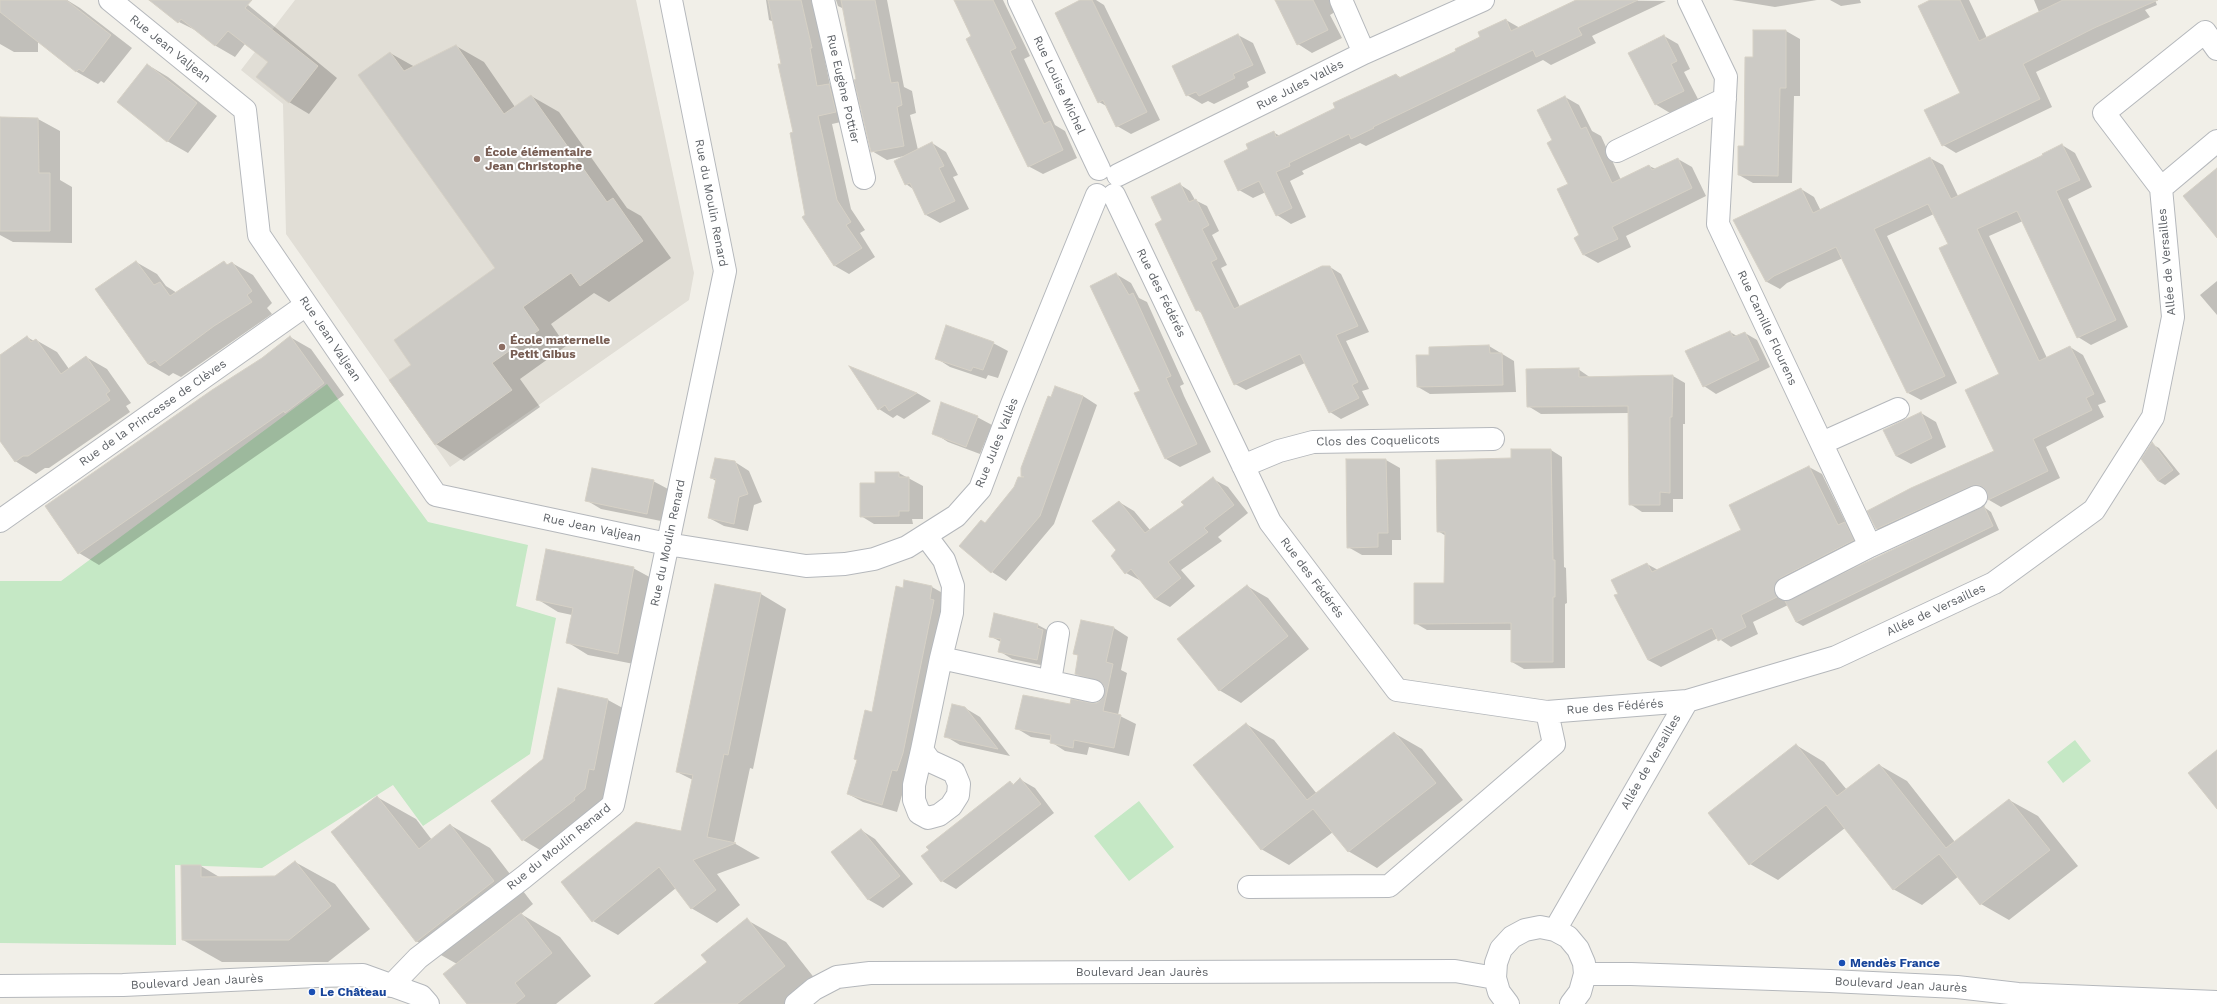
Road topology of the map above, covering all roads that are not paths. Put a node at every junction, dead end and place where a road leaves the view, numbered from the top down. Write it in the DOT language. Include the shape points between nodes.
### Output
graph roads {
  1 [pos="110,0"];
  2 [pos="671,0"];
  3 [pos="823,0"];
  4 [pos="1020,0"];
  5 [pos="1341,0"];
  6 [pos="1483,0"];
  7 [pos="1689,0"];
  8 [pos="2217,49"];
  9 [pos="1364,53"];
  10 [pos="1725,99"];
  11 [pos="2217,141"];
  12 [pos="1617,151"];
  13 [pos="864,178"];
  14 [pos="1107,184"];
  15 [pos="2161,188"];
  16 [pos="306,305"];
  17 [pos="1898,409"];
  18 [pos="1493,438"];
  19 [pos="1822,443"];
  20 [pos="1243,466"];
  21 [pos="1976,497"];
  22 [pos="0,521"];
  23 [pos="926,536"];
  24 [pos="667,544"];
  25 [pos="1870,546"];
  26 [pos="1786,589"];
  27 [pos="1058,633"];
  28 [pos="941,658"];
  29 [pos="1050,681"];
  30 [pos="1093,691"];
  31 [pos="1687,701"];
  32 [pos="1547,712"];
  33 [pos="922,750"];
  34 [pos="1249,887"];
  35 [pos="1555,930"];
  36 [pos="1585,974"];
  37 [pos="1495,978"];
  38 [pos="0,986"];
  39 [pos="395,995"];
  40 [pos="2018,999"];
  41 [pos="2217,1002"];
  42 [pos="428,1004"];
  43 [pos="796,1004"];
  44 [pos="1508,1004"];
  45 [pos="1571,1004"];
  1 -- 16 [label="street, Rue Jean Valjean" via="245,110 259,235"];
  2 -- 24 [label="street, Rue du Moulin Renard" via="725,271"];
  3 -- 13 [label="street, Rue Eugène Pottier"];
  4 -- 14 [label="street, Rue Louise Michel"];
  5 -- 9 [label="street"];
  6 -- 9 [label="street, Rue Jules Vallès"];
  7 -- 10 [label="street, Rue Camille Flourens" via="1726,77"];
  8 -- 15 [label="street" via="2205,32 2104,113"];
  9 -- 14 [label="street, Rue Jules Vallès"];
  10 -- 12 [label="street"];
  10 -- 19 [label="street, Rue Camille Flourens" via="1718,224"];
  11 -- 15 [label="street"];
  14 -- 20 [label="street, Rue des Fédérés"];
  14 -- 23 [label="street, Rue Jules Vallès" via="980,489 956,516"];
  15 -- 31 [label="street, Allée de Versailles" via="2173,317 2153,417 2094,510 1994,583 1980,590 1836,657"];
  16 -- 22 [label="street, Rue de la Princesse de Clèves"];
  16 -- 24 [label="street, Rue Jean Valjean" via="436,495"];
  17 -- 19 [label="street"];
  18 -- 20 [label="street, Clos des Coquelicots" via="1313,442"];
  19 -- 25 [label="street, Rue Camille Flourens"];
  20 -- 32 [label="street, Rue des Fédérés" via="1270,522 1398,690"];
  21 -- 25 [label="street"];
  23 -- 24 [label="street, Rue Jules Vallès" via="907,547 874,559 806,566"];
  23 -- 28 [label="street" via="944,560 954,586 952,613"];
  24 -- 39 [label="street, Rue du Moulin Renard" via="613,805 418,958"];
  25 -- 26 [label="street"];
  27 -- 29 [label="street"];
  28 -- 29 [label="street"];
  28 -- 33 [label="street"];
  29 -- 30 [label="street"];
  31 -- 32 [label="street, Rue des Fédérés"];
  31 -- 35 [label="street, Allée de Versailles"];
  32 -- 34 [label="street" via="1554,744 1389,886"];
  35 -- 36 [label="street" via="1568,937 1578,949 1584,963"];
  35 -- 37 [label="street" via="1540,927 1525,930 1512,937 1501,949 1496,963"];
  36 -- 40 [label="street, Boulevard Jean Jaurès" via="1957,987"];
  36 -- 45 [label="street" via="1580,992"];
  37 -- 43 [label="street, Boulevard Jean Jaurès" via="1455,971 870,973 837,977"];
  37 -- 44 [label="street" via="1499,992"];
  38 -- 39 [label="street, Boulevard Jean Jaurès" via="123,985 363,975"];
  39 -- 42 [label="street, Boulevard Jean Jaurès" via="421,996"];
  40 -- 41 [label="street, Boulevard Jean Jaurès"];
}
